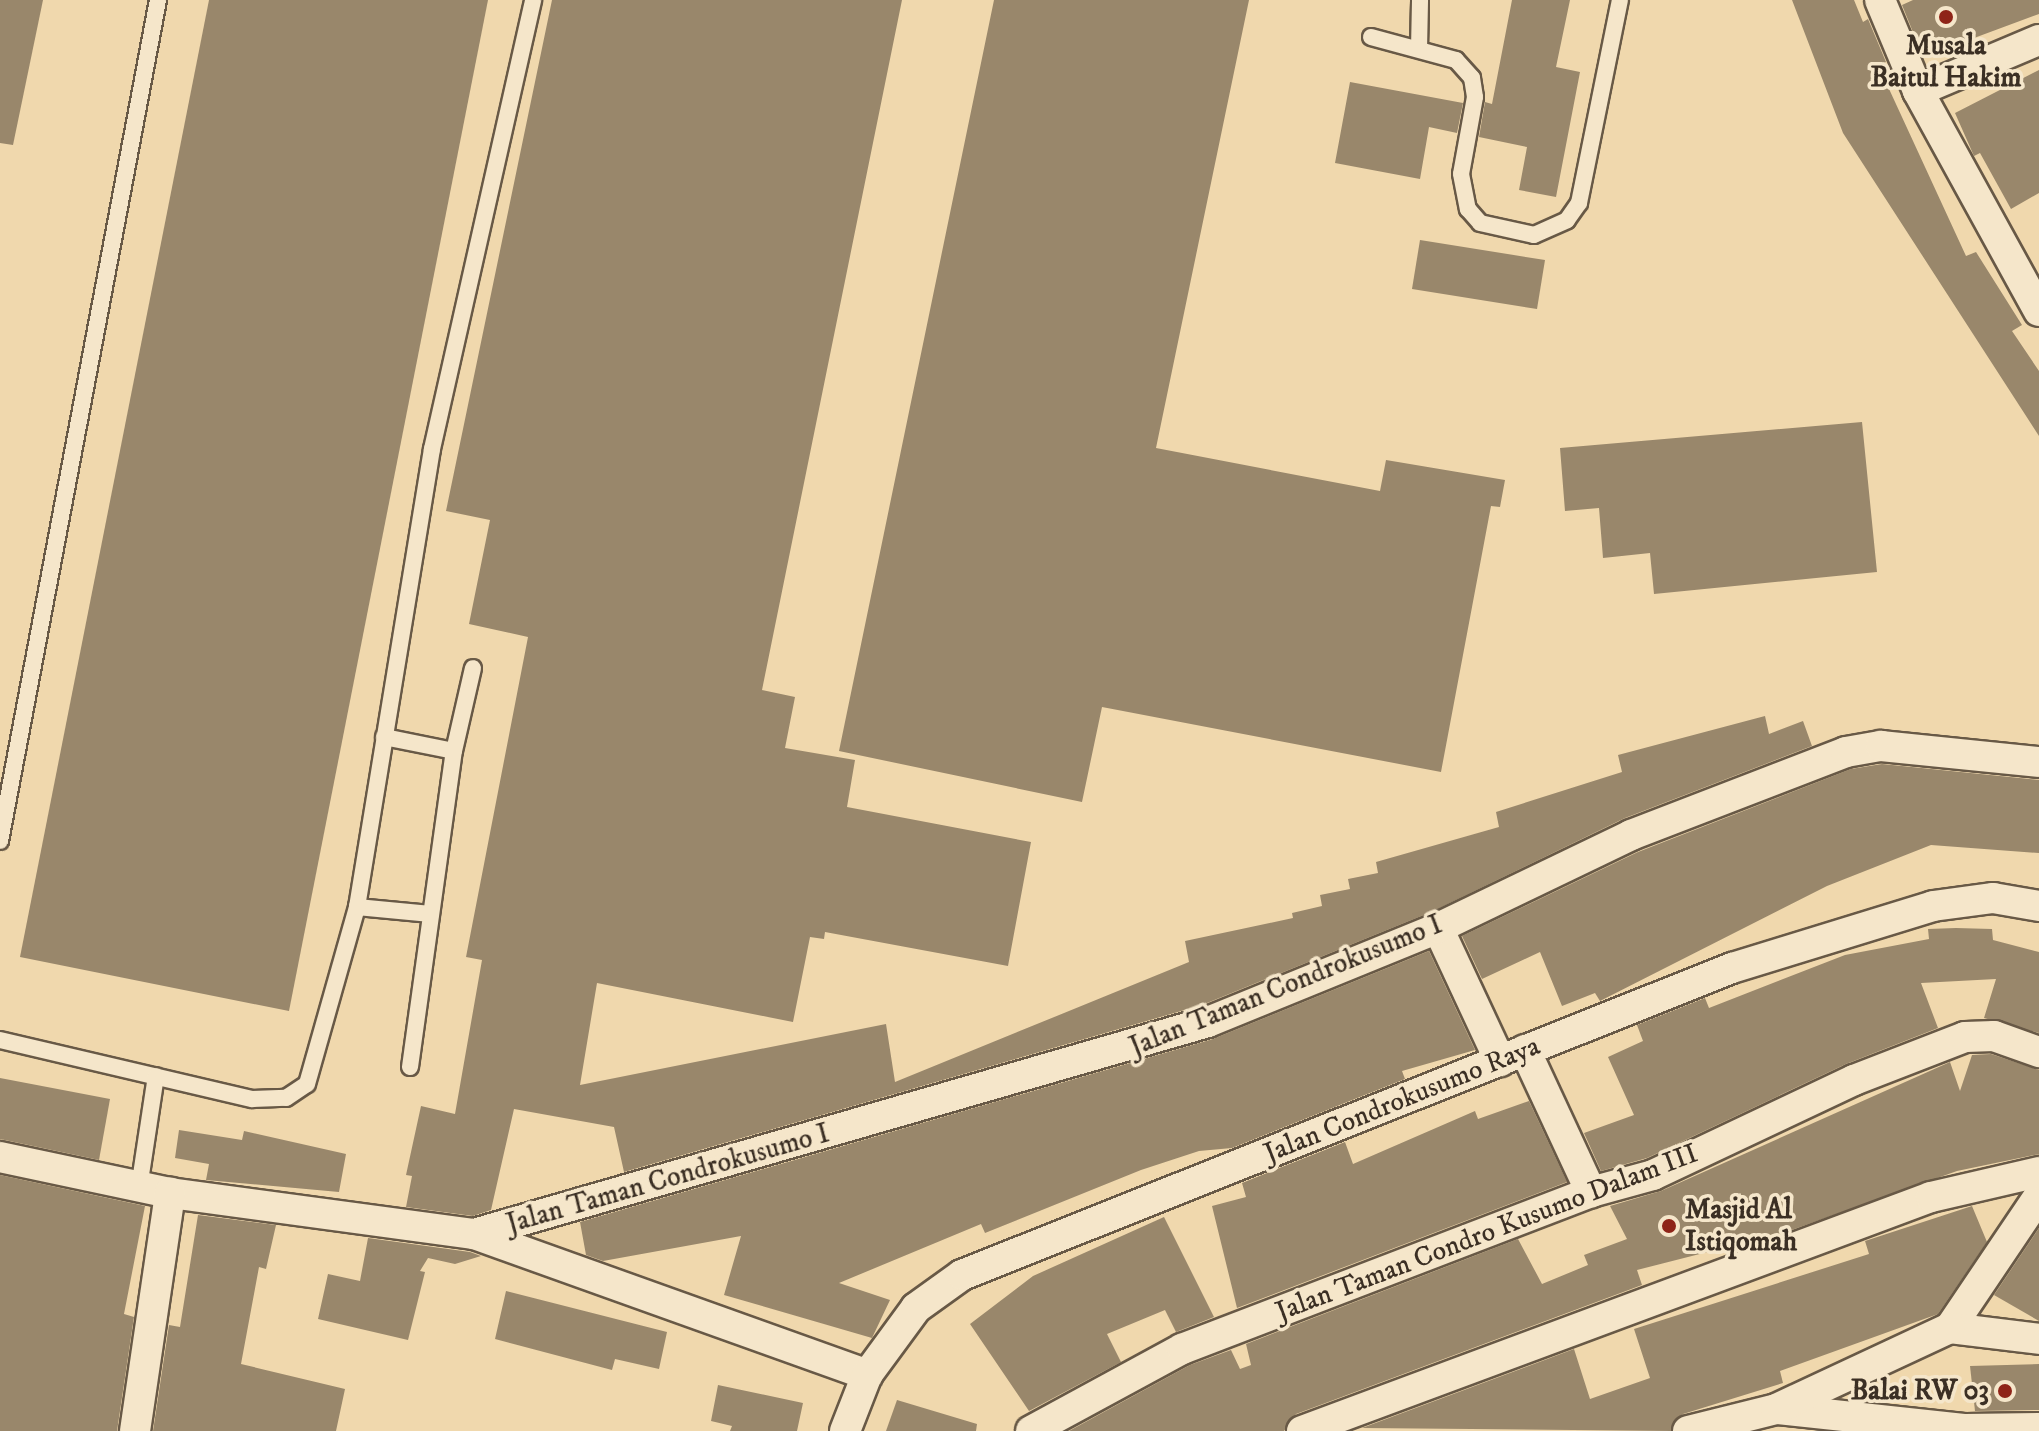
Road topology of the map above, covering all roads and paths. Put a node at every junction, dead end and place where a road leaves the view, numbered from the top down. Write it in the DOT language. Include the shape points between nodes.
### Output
graph roads {
  1 [pos="158,0"];
  2 [pos="533,0"];
  3 [pos="1420,0"];
  4 [pos="1620,0"];
  5 [pos="1880,0"];
  6 [pos="1371,37"];
  7 [pos="2039,40"];
  8 [pos="1419,49"];
  9 [pos="1918,91"];
  10 [pos="2039,311"];
  11 [pos="473,668"];
  12 [pos="384,737"];
  13 [pos="454,751"];
  14 [pos="2039,762"];
  15 [pos="0,841"];
  16 [pos="2039,906"];
  17 [pos="357,907"];
  18 [pos="431,914"];
  19 [pos="1438,928"];
  20 [pos="0,1040"];
  21 [pos="2039,1052"];
  22 [pos="1513,1056"];
  23 [pos="410,1067"];
  24 [pos="156,1076"];
  25 [pos="0,1157"];
  26 [pos="2039,1172"];
  27 [pos="139,1188"];
  28 [pos="1591,1192"];
  29 [pos="170,1193"];
  30 [pos="2039,1196"];
  31 [pos="474,1234"];
  32 [pos="1950,1328"];
  33 [pos="2039,1339"];
  34 [pos="867,1375"];
  35 [pos="1776,1409"];
  36 [pos="2039,1428"];
  37 [pos="135,1431"];
  38 [pos="845,1431"];
  39 [pos="1031,1431"];
  40 [pos="1302,1431"];
  41 [pos="1688,1431"];
  1 -- 15 [label="lane"];
  2 -- 12 [label="lane" via="432,449"];
  3 -- 8 [label="lane"];
  4 -- 8 [label="lane" via="1579,203 1567,220 1534,235 1480,223 1468,209 1461,174 1475,97 1472,78 1456,60"];
  5 -- 9 [label="street"];
  6 -- 8 [label="lane"];
  7 -- 9 [label="street"];
  9 -- 10 [label="street"];
  11 -- 13 [label="lane"];
  12 -- 13 [label="lane"];
  12 -- 17 [label="lane"];
  13 -- 18 [label="lane"];
  14 -- 19 [label="street, Jalan Taman Condrokusumo I" via="1881,746 1846,752 1631,835"];
  16 -- 22 [label="street, Jalan Condrokusumo Raya" via="1993,898 1933,906 1732,968"];
  17 -- 18 [label="lane"];
  17 -- 24 [label="lane" via="307,1084 286,1098 252,1099"];
  18 -- 23 [label="lane"];
  19 -- 22 [label="street"];
  19 -- 31 [label="street, Jalan Taman Condrokusumo I" via="1132,1049"];
  20 -- 24 [label="lane"];
  21 -- 28 [label="street, Jalan Taman Condro Kusumo Dalam III" via="1994,1036 1965,1037 1854,1080 1653,1175"];
  22 -- 28 [label="street"];
  22 -- 34 [label="street, Jalan Condrokusumo Raya" via="962,1275 916,1308"];
  24 -- 27 [label="lane"];
  25 -- 27 [label="street"];
  26 -- 40 [label="street" via="1931,1197"];
  27 -- 29 [label="street"];
  28 -- 39 [label="street, Jalan Taman Condro Kusumo Dalam III" via="1182,1349"];
  29 -- 31 [label="street"];
  29 -- 37 [label="street"];
  30 -- 32 [label="street"];
  31 -- 34 [label="street"];
  32 -- 33 [label="street"];
  32 -- 35 [label="street"];
  34 -- 38 [label="street, Jalan Condrokusumo Raya"];
  35 -- 36 [label="street" via="1966,1429"];
  35 -- 41 [label="street"];
}
